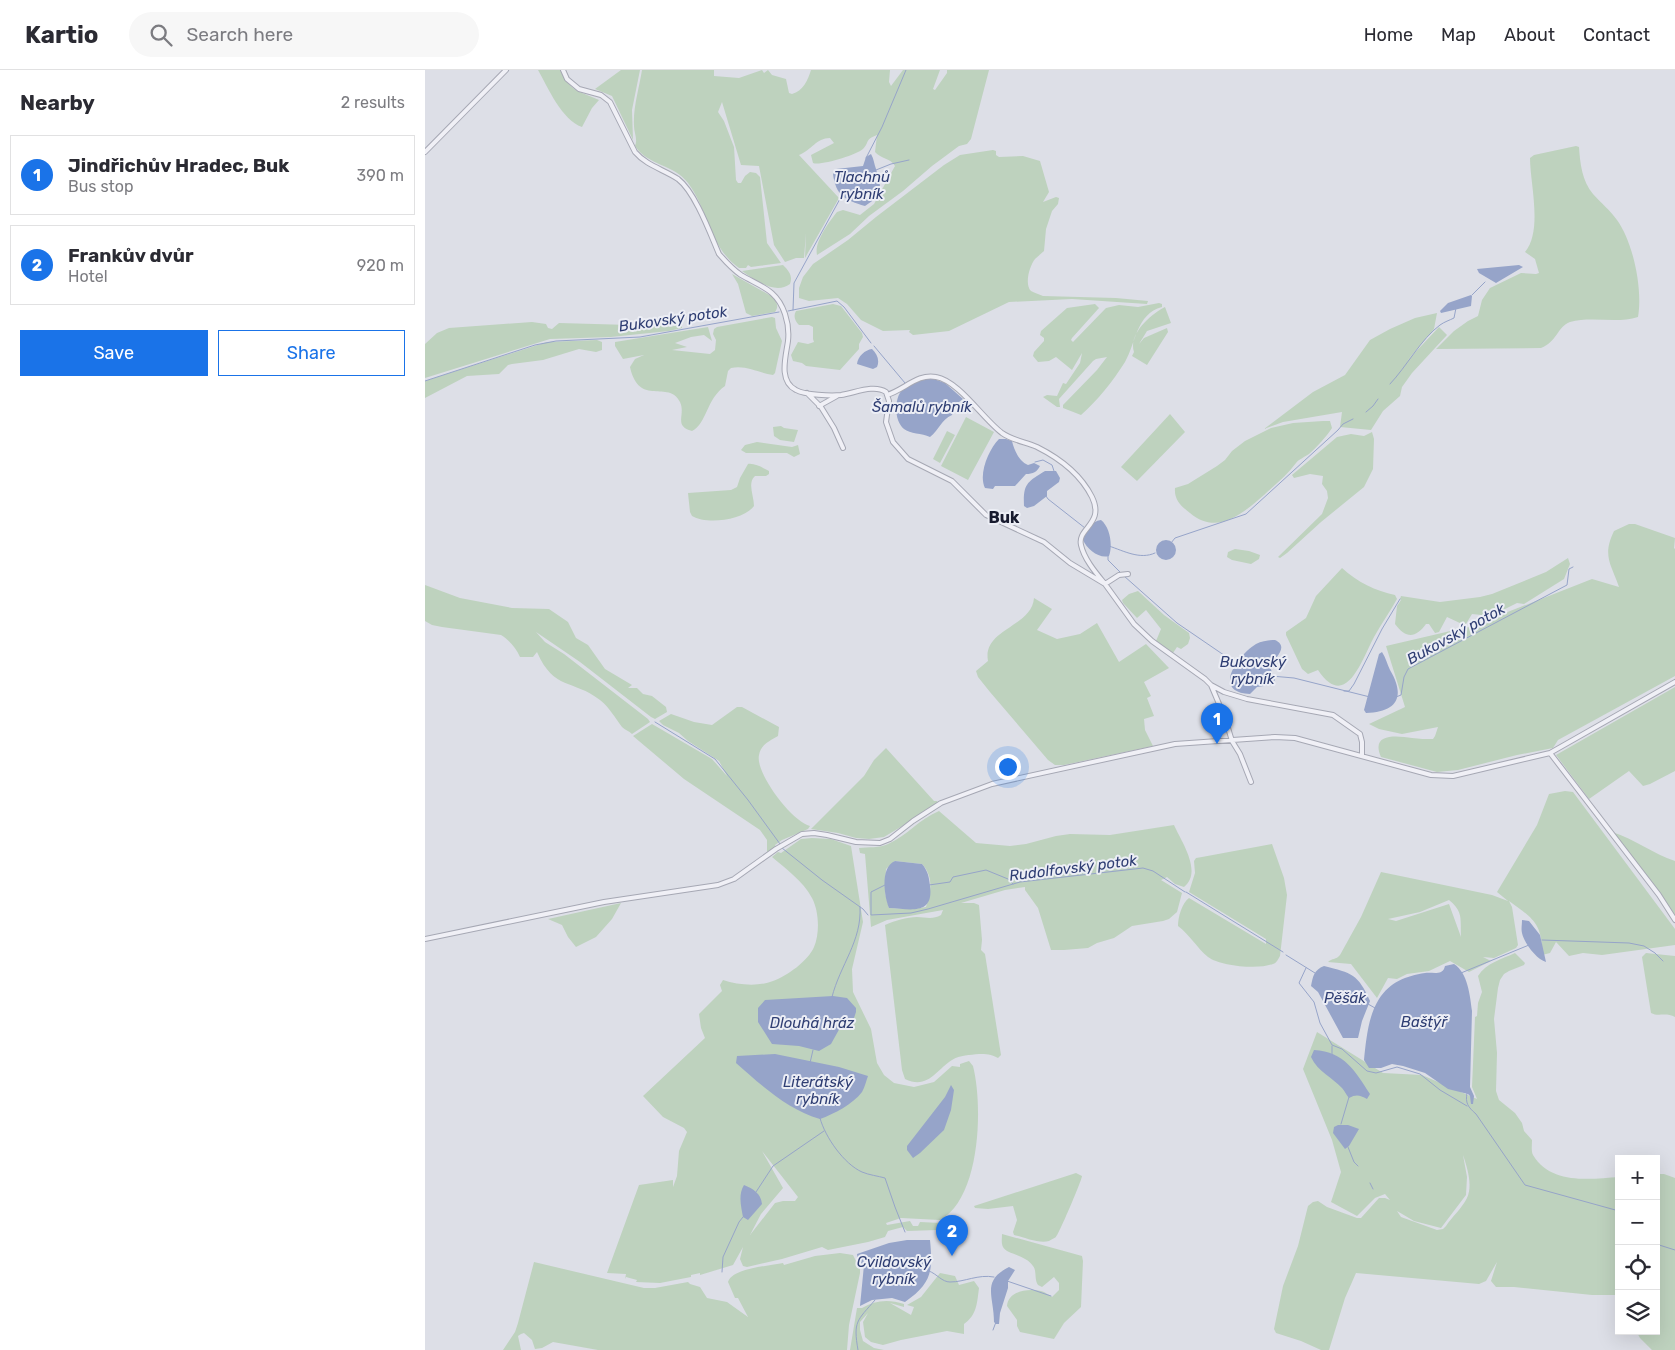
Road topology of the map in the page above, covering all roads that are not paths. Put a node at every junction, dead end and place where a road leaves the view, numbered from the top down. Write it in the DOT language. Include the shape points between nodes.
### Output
graph roads {
  1 [pos="506,70"];
  2 [pos="563,70"];
  3 [pos="425,152"];
  4 [pos="807,393"];
  5 [pos="839,395"];
  6 [pos="887,395"];
  7 [pos="819,406"];
  8 [pos="843,448"];
  9 [pos="1127,574"];
  10 [pos="1105,584"];
  11 [pos="1675,682"];
  12 [pos="1211,686"];
  13 [pos="1232,741"];
  14 [pos="1550,753"];
  15 [pos="1362,756"];
  16 [pos="1251,782"];
  17 [pos="1675,920"];
  18 [pos="425,939"];
  1 -- 3 [label="street"];
  2 -- 4 [label="street" via="567,79 579,89 610,102 641,159 677,178 688,189 726,263 779,300 788,330 786,377 791,387"];
  4 -- 5 [label="street"];
  4 -- 7 [label="street"];
  5 -- 6 [label="street" via="876,388"];
  5 -- 7 [label="street"];
  6 -- 10 [label="street" via="886,422 893,442 904,455 953,481 986,515 1044,542 1070,563"];
  6 -- 10 [label="street" via="926,376 942,378 965,396 1001,433 1037,448 1073,470 1096,506 1096,515 1081,544"];
  7 -- 8 [label="street"];
  9 -- 10 [label="street"];
  10 -- 12 [label="street" via="1134,624"];
  11 -- 14 [label="street"];
  12 -- 13 [label="street"];
  12 -- 15 [label="street" via="1247,699 1333,715 1360,734"];
  13 -- 15 [label="street" via="1295,738"];
  13 -- 16 [label="street"];
  13 -- 18 [label="street" via="1175,744 991,784 941,802 880,843 802,834 734,879 718,885 604,902"];
  14 -- 15 [label="street" via="1453,776 1441,776"];
  14 -- 17 [label="street"];
}
